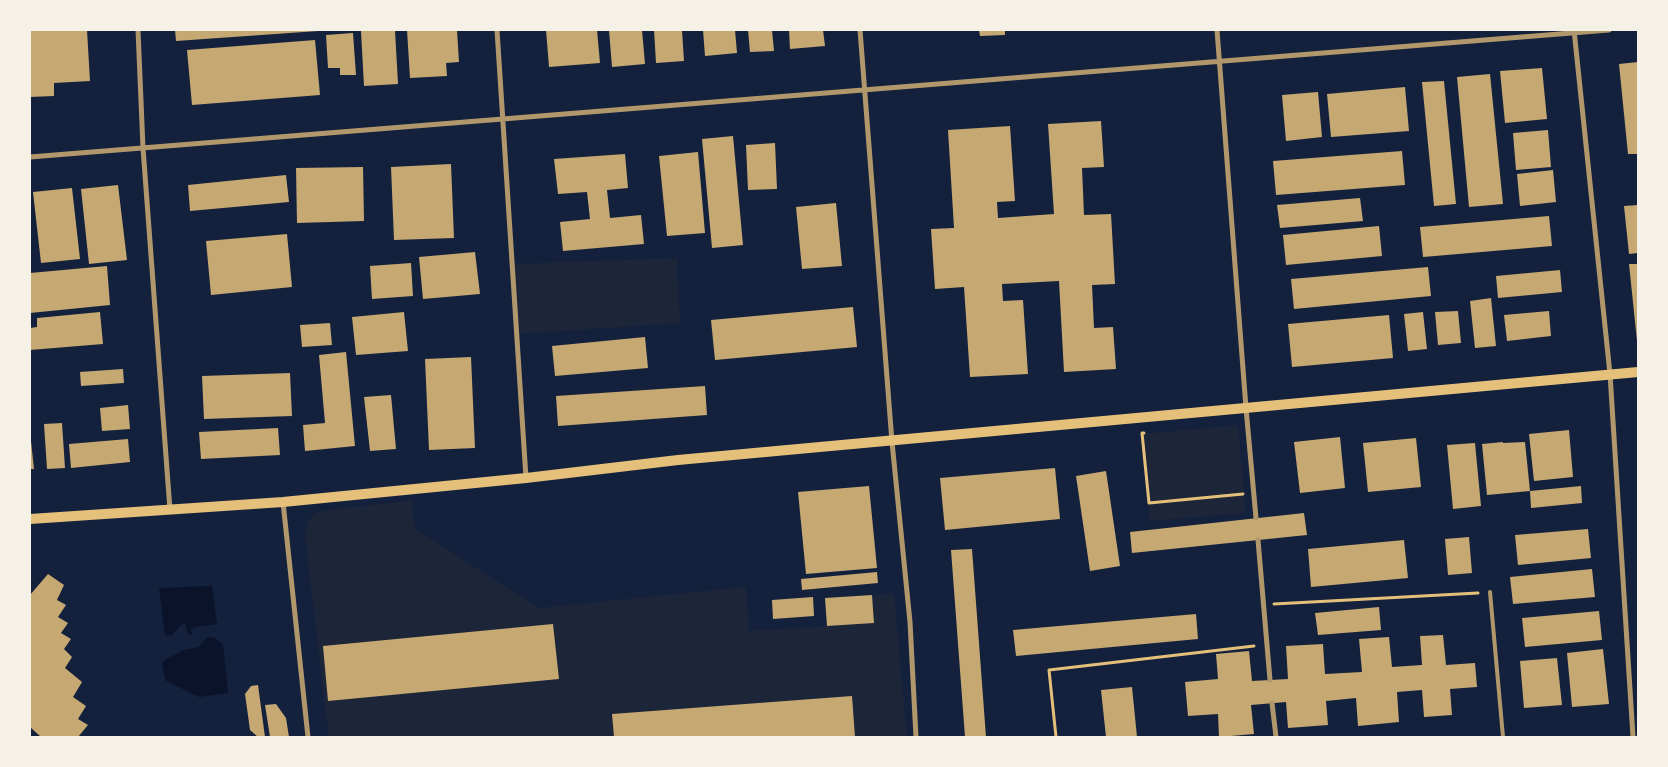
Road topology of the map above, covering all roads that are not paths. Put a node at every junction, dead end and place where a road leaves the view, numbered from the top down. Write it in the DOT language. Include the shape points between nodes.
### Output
graph roads {
  1 [pos="138,30"];
  2 [pos="497,30"];
  3 [pos="860,30"];
  4 [pos="1217,30"];
  5 [pos="1609,30"];
  6 [pos="1574,31"];
  7 [pos="1220,61"];
  8 [pos="864,90"];
  9 [pos="504,119"];
  10 [pos="143,148"];
  11 [pos="30,157"];
  12 [pos="1638,372"];
  13 [pos="1610,374"];
  14 [pos="1246,408"];
  15 [pos="892,442"];
  16 [pos="526,478"];
  17 [pos="283,502"];
  18 [pos="170,510"];
  19 [pos="1256,518"];
  20 [pos="30,519"];
  21 [pos="1258,540"];
  22 [pos="1490,592"];
  23 [pos="1270,680"];
  24 [pos="1272,703"];
  25 [pos="308,737"];
  26 [pos="916,737"];
  27 [pos="1276,737"];
  28 [pos="1503,737"];
  29 [pos="1633,737"];
  1 -- 10 [label="street"];
  2 -- 9 [label="street"];
  3 -- 8 [label="street"];
  4 -- 7 [label="street"];
  5 -- 6 [label="street"];
  6 -- 7 [label="street"];
  6 -- 13 [label="street"];
  7 -- 8 [label="street"];
  7 -- 14 [label="street"];
  8 -- 9 [label="street"];
  8 -- 15 [label="street"];
  9 -- 10 [label="street"];
  9 -- 16 [label="street"];
  10 -- 11 [label="street"];
  10 -- 18 [label="street"];
  12 -- 13 [label="main road"];
  13 -- 14 [label="main road"];
  13 -- 29 [label="street"];
  14 -- 15 [label="main road"];
  14 -- 19 [label="street"];
  15 -- 16 [label="main road" via="678,460"];
  15 -- 26 [label="street" via="910,622"];
  16 -- 17 [label="main road"];
  17 -- 18 [label="main road"];
  17 -- 25 [label="street"];
  18 -- 20 [label="main road"];
  21 -- 23 [label="street"];
  22 -- 28 [label="lane"];
  24 -- 27 [label="street"];
}
